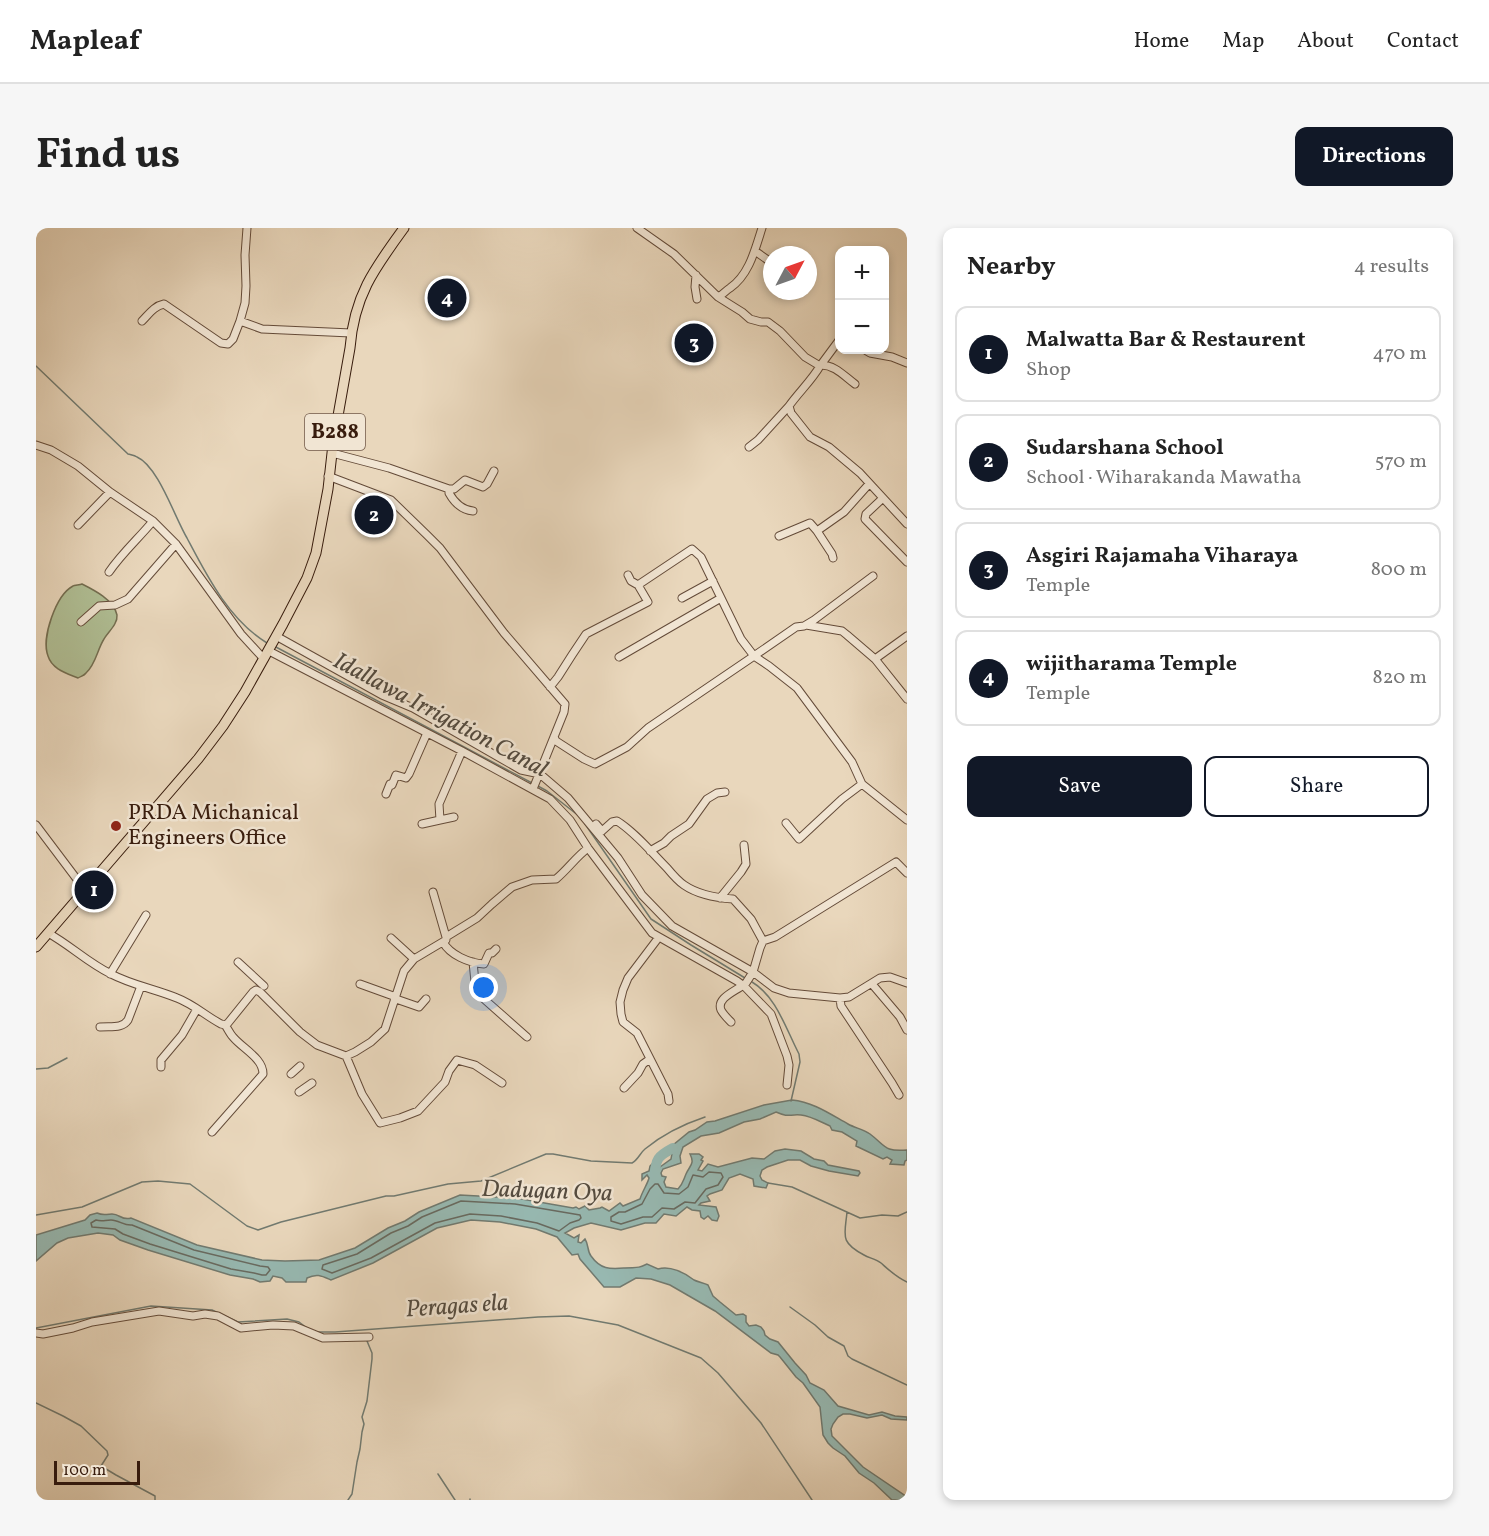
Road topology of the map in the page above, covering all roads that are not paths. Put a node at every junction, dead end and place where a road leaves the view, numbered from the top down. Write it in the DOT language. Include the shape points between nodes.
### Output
graph roads {
  1 [pos="247,228"];
  2 [pos="404,228"];
  3 [pos="637,228"];
  4 [pos="762,228"];
  5 [pos="755,251"];
  6 [pos="763,257"];
  7 [pos="696,275"];
  8 [pos="718,297"];
  9 [pos="698,299"];
  10 [pos="142,321"];
  11 [pos="240,321"];
  12 [pos="351,333"];
  13 [pos="835,346"];
  14 [pos="876,354"];
  15 [pos="907,363"];
  16 [pos="821,365"];
  17 [pos="855,384"];
  18 [pos="789,406"];
  19 [pos="36,445"];
  20 [pos="749,447"];
  21 [pos="332,453"];
  22 [pos="494,471"];
  23 [pos="328,476"];
  24 [pos="869,484"];
  25 [pos="449,489"];
  26 [pos="110,492"];
  27 [pos="883,498"];
  28 [pos="472,511"];
  29 [pos="907,512"];
  30 [pos="901,518"];
  31 [pos="153,520"];
  32 [pos="907,524"];
  33 [pos="78,525"];
  34 [pos="817,531"];
  35 [pos="779,536"];
  36 [pos="176,544"];
  37 [pos="832,558"];
  38 [pos="907,562"];
  39 [pos="711,567"];
  40 [pos="109,572"];
  41 [pos="628,575"];
  42 [pos="873,576"];
  43 [pos="712,578"];
  44 [pos="638,585"];
  45 [pos="682,598"];
  46 [pos="721,598"];
  47 [pos="81,622"];
  48 [pos="806,625"];
  49 [pos="276,636"];
  50 [pos="907,636"];
  51 [pos="266,655"];
  52 [pos="754,656"];
  53 [pos="620,657"];
  54 [pos="875,659"];
  55 [pos="550,687"];
  56 [pos="907,699"];
  57 [pos="426,733"];
  58 [pos="554,737"];
  59 [pos="462,751"];
  60 [pos="536,782"];
  61 [pos="862,784"];
  62 [pos="725,792"];
  63 [pos="386,794"];
  64 [pos="568,798"];
  65 [pos="454,817"];
  66 [pos="440,819"];
  67 [pos="907,820"];
  68 [pos="786,823"];
  69 [pos="422,824"];
  70 [pos="36,825"];
  71 [pos="744,845"];
  72 [pos="588,848"];
  73 [pos="650,851"];
  74 [pos="907,873"];
  75 [pos="85,890"];
  76 [pos="433,892"];
  77 [pos="720,898"];
  78 [pos="146,915"];
  79 [pos="48,933"];
  80 [pos="659,937"];
  81 [pos="391,938"];
  82 [pos="444,939"];
  83 [pos="763,941"];
  84 [pos="36,946"];
  85 [pos="496,949"];
  86 [pos="414,959"];
  87 [pos="238,962"];
  88 [pos="473,962"];
  89 [pos="110,974"];
  90 [pos="748,981"];
  91 [pos="907,983"];
  92 [pos="360,984"];
  93 [pos="872,984"];
  94 [pos="141,986"];
  95 [pos="264,986"];
  96 [pos="396,998"];
  97 [pos="840,998"];
  98 [pos="426,999"];
  99 [pos="197,1009"];
  100 [pos="731,1022"];
  101 [pos="225,1025"];
  102 [pos="100,1027"];
  103 [pos="907,1030"];
  104 [pos="527,1037"];
  105 [pos="346,1056"];
  106 [pos="650,1059"];
  107 [pos="300,1066"];
  108 [pos="161,1067"];
  109 [pos="291,1074"];
  110 [pos="312,1083"];
  111 [pos="502,1083"];
  112 [pos="787,1085"];
  113 [pos="624,1088"];
  114 [pos="299,1092"];
  115 [pos="899,1095"];
  116 [pos="669,1101"];
  117 [pos="212,1132"];
  118 [pos="36,1334"];
  119 [pos="369,1337"];
  1 -- 11 [label="street" via="245,303"];
  2 -- 12 [label="main road, B288" via="367,282"];
  3 -- 7 [label="street"];
  4 -- 5 [label="street"];
  5 -- 6 [label="street"];
  5 -- 8 [label="street" via="734,285"];
  7 -- 8 [label="street"];
  7 -- 9 [label="street"];
  8 -- 16 [label="street" via="750,319 768,322 805,357"];
  10 -- 11 [label="street" via="164,304 228,344"];
  11 -- 12 [label="street" via="262,329"];
  12 -- 21 [label="main road, B288"];
  13 -- 16 [label="street"];
  14 -- 15 [label="street"];
  16 -- 17 [label="street" via="836,369"];
  16 -- 18 [label="street"];
  18 -- 20 [label="street"];
  18 -- 24 [label="street" via="790,413 810,437 829,447"];
  19 -- 26 [label="street" via="78,466"];
  21 -- 23 [label="main road, B288"];
  21 -- 25 [label="street"];
  22 -- 25 [label="street" via="483,487 465,480"];
  23 -- 49 [label="main road, B288" via="313,564"];
  23 -- 55 [label="street" via="391,500 440,548"];
  24 -- 27 [label="street"];
  24 -- 34 [label="street" via="844,512"];
  25 -- 28 [label="street" via="458,505"];
  26 -- 31 [label="street"];
  26 -- 33 [label="street"];
  27 -- 30 [label="street"];
  27 -- 38 [label="street" via="865,519"];
  29 -- 30 [label="street"];
  30 -- 32 [label="street"];
  31 -- 36 [label="street"];
  31 -- 40 [label="street"];
  34 -- 35 [label="street" via="810,523"];
  34 -- 37 [label="street"];
  36 -- 47 [label="street" via="128,598 115,605 99,606"];
  36 -- 51 [label="street" via="242,634"];
  39 -- 43 [label="street"];
  41 -- 44 [label="street"];
  42 -- 48 [label="street"];
  43 -- 44 [label="street" via="692,549"];
  43 -- 45 [label="street"];
  43 -- 46 [label="street"];
  44 -- 55 [label="street" via="648,602 586,634"];
  46 -- 52 [label="street"];
  46 -- 53 [label="street"];
  48 -- 52 [label="street" via="796,627"];
  48 -- 54 [label="street" via="842,631"];
  49 -- 51 [label="main road, B288"];
  49 -- 60 [label="street" via="413,708"];
  50 -- 54 [label="street"];
  51 -- 57 [label="street"];
  51 -- 75 [label="main road, B288" via="198,759"];
  52 -- 58 [label="street" via="648,728 627,747 595,764"];
  52 -- 61 [label="street" via="797,688 852,762"];
  54 -- 56 [label="street"];
  55 -- 58 [label="street" via="565,704"];
  57 -- 59 [label="street"];
  57 -- 63 [label="street" via="409,774 406,778 396,775"];
  58 -- 60 [label="street"];
  59 -- 60 [label="street"];
  59 -- 66 [label="street" via="439,804"];
  60 -- 64 [label="street"];
  60 -- 72 [label="street" via="570,820"];
  61 -- 67 [label="street"];
  61 -- 68 [label="street" via="799,839"];
  62 -- 73 [label="street" via="711,795 689,824"];
  64 -- 73 [label="street" via="602,831 617,821"];
  64 -- 90 [label="street" via="618,858 642,895 672,926"];
  65 -- 66 [label="street"];
  66 -- 69 [label="street"];
  70 -- 75 [label="street"];
  71 -- 77 [label="street" via="746,864"];
  72 -- 80 [label="street"];
  72 -- 82 [label="street" via="556,879 532,880 512,887 477,918"];
  73 -- 77 [label="street" via="683,885"];
  74 -- 83 [label="street" via="896,862"];
  75 -- 79 [label="main road, B288"];
  76 -- 82 [label="street"];
  77 -- 83 [label="street" via="733,899 751,919"];
  78 -- 89 [label="street"];
  79 -- 84 [label="main road, B288"];
  79 -- 89 [label="street"];
  80 -- 90 [label="street"];
  80 -- 106 [label="street" via="628,978 620,1002 623,1022 637,1033"];
  81 -- 86 [label="street"];
  82 -- 86 [label="street"];
  82 -- 88 [label="street" via="445,946 463,963"];
  83 -- 90 [label="street"];
  85 -- 88 [label="street" via="484,964"];
  86 -- 96 [label="street" via="404,971"];
  87 -- 95 [label="street"];
  88 -- 104 [label="street" via="476,992"];
  89 -- 94 [label="street"];
  90 -- 97 [label="street" via="789,993"];
  90 -- 100 [label="street" via="722,1001 720,1008"];
  90 -- 112 [label="street" via="771,1014 787,1056"];
  91 -- 93 [label="street" via="890,977"];
  92 -- 96 [label="street"];
  93 -- 97 [label="street"];
  93 -- 103 [label="street"];
  94 -- 99 [label="street" via="176,997"];
  94 -- 102 [label="street" via="126,1024"];
  96 -- 98 [label="street" via="419,1007"];
  96 -- 105 [label="street" via="385,1029"];
  97 -- 115 [label="street" via="841,1006"];
  99 -- 101 [label="street"];
  99 -- 108 [label="street" via="161,1060"];
  101 -- 105 [label="street" via="256,990 317,1045"];
  101 -- 117 [label="street" via="263,1067 264,1074"];
  105 -- 111 [label="street" via="380,1123 418,1111 449,1084 449,1071 458,1060 475,1065"];
  106 -- 113 [label="street"];
  106 -- 116 [label="street"];
  107 -- 109 [label="street"];
  110 -- 114 [label="street"];
  118 -- 119 [label="street" via="159,1311 218,1316 241,1328 294,1326 323,1338"];
}
